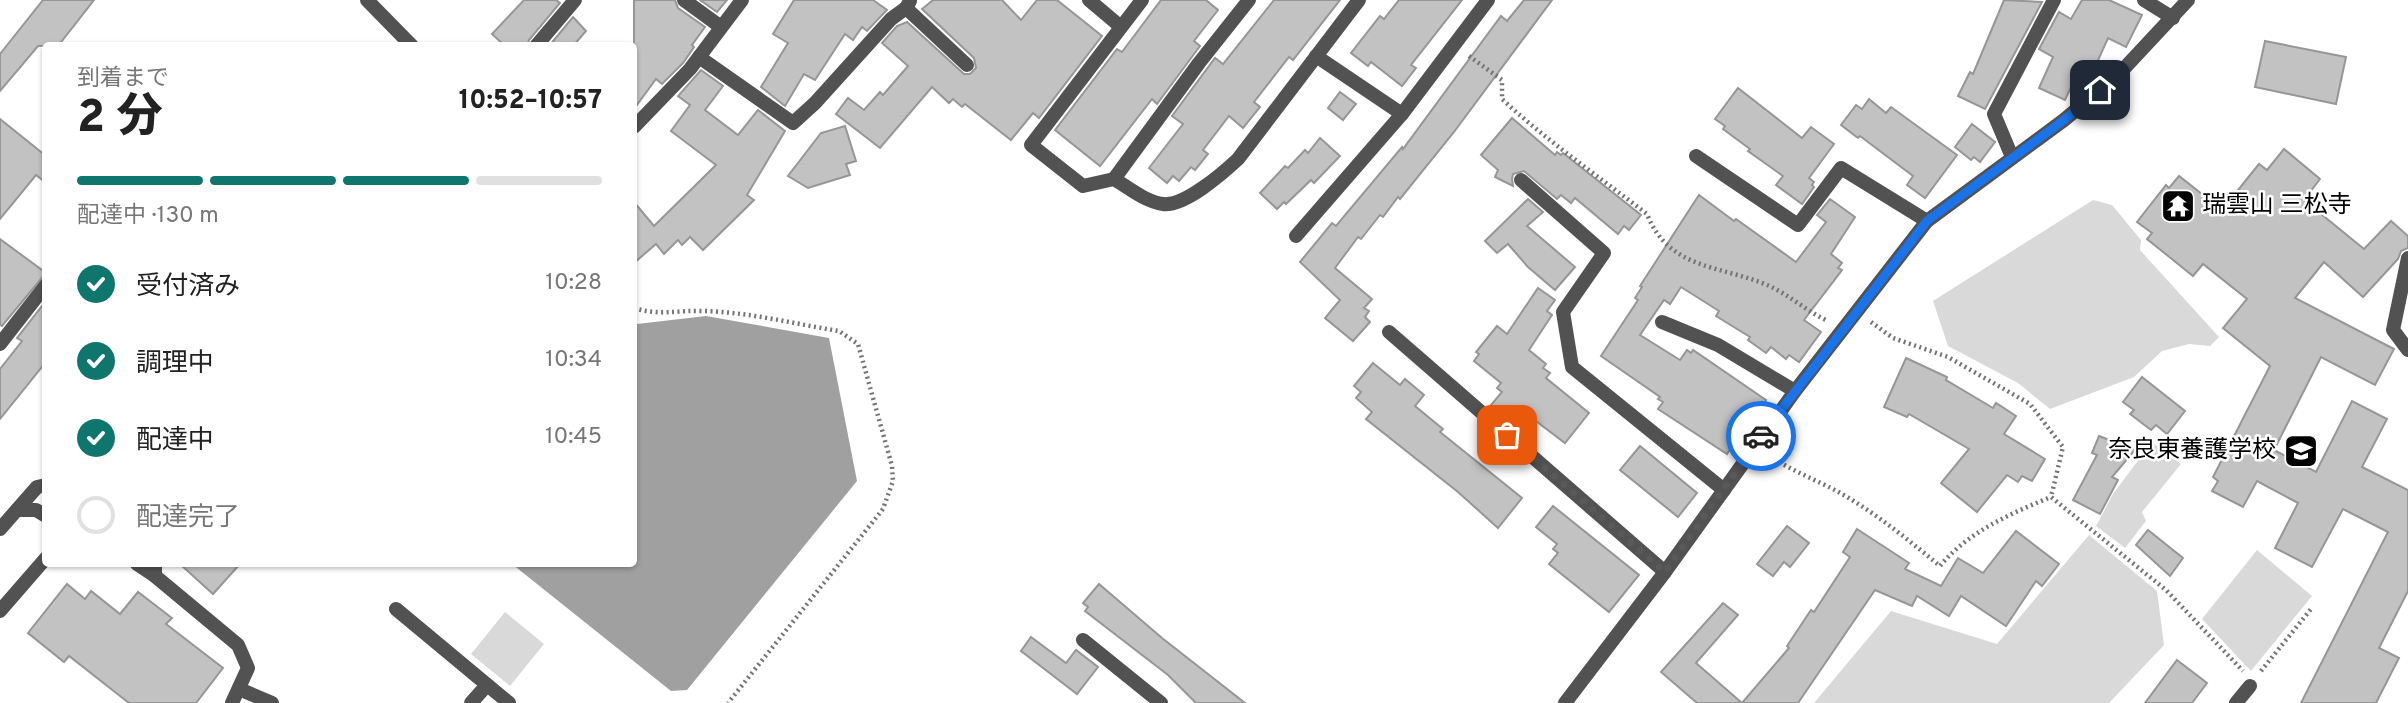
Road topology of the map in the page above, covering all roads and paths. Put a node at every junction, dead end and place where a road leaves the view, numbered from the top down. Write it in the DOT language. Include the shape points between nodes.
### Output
graph roads {
  1 [pos="367,0"];
  2 [pos="575,0"];
  3 [pos="684,0"];
  4 [pos="742,0"];
  5 [pos="1089,0"];
  6 [pos="1142,0"];
  7 [pos="1249,0"];
  8 [pos="1359,0"];
  9 [pos="1488,0"];
  10 [pos="2054,0"];
  11 [pos="2144,0"];
  12 [pos="2188,0"];
  13 [pos="908,4"];
  14 [pos="2173,18"];
  15 [pos="721,27"];
  16 [pos="1121,27"];
  17 [pos="408,42"];
  18 [pos="539,42"];
  19 [pos="1454,45"];
  20 [pos="1316,56"];
  21 [pos="699,57"];
  22 [pos="967,65"];
  23 [pos="1402,114"];
  24 [pos="637,124"];
  25 [pos="1696,156"];
  26 [pos="2012,157"];
  27 [pos="1114,179"];
  28 [pos="1521,180"];
  29 [pos="1927,221"];
  30 [pos="1296,236"];
  31 [pos="2408,258"];
  32 [pos="42,290"];
  33 [pos="637,309"];
  34 [pos="1856,312"];
  35 [pos="1662,322"];
  36 [pos="1843,328"];
  37 [pos="1389,331"];
  38 [pos="0,344"];
  39 [pos="2408,350"];
  40 [pos="1794,391"];
  41 [pos="1754,445"];
  42 [pos="42,486"];
  43 [pos="1724,490"];
  44 [pos="2051,497"];
  45 [pos="17,510"];
  46 [pos="42,514"];
  47 [pos="0,529"];
  48 [pos="42,563"];
  49 [pos="155,570"];
  50 [pos="1665,572"];
  51 [pos="2311,609"];
  52 [pos="396,610"];
  53 [pos="0,611"];
  54 [pos="1083,640"];
  55 [pos="486,685"];
  56 [pos="2250,686"];
  57 [pos="239,689"];
  58 [pos="232,703"];
  59 [pos="272,703"];
  60 [pos="471,703"];
  61 [pos="509,703"];
  62 [pos="728,703"];
  63 [pos="1161,703"];
  64 [pos="1565,703"];
  65 [pos="2236,703"];
  1 -- 17 [label="street"];
  2 -- 18 [label="street"];
  3 -- 15 [label="street"];
  4 -- 15 [label="street"];
  5 -- 16 [label="street"];
  6 -- 16 [label="street"];
  7 -- 27 [label="street"];
  8 -- 20 [label="street"];
  9 -- 19 [label="street"];
  10 -- 26 [label="street" via="1993,114"];
  11 -- 14 [label="street"];
  12 -- 14 [label="street"];
  13 -- 21 [label="street" via="793,122"];
  13 -- 22 [label="street"];
  14 -- 26 [label="street" via="2118,75"];
  15 -- 21 [label="street"];
  16 -- 27 [label="street" via="1031,145 1083,186"];
  19 -- 23 [label="street"];
  19 -- 36 [label="path" via="1502,80 1502,99 1542,136 1647,214 1660,238 1681,257 1769,286"];
  20 -- 23 [label="street"];
  20 -- 27 [label="street" via="1238,159 1176,203 1153,201"];
  21 -- 24 [label="street"];
  23 -- 30 [label="street"];
  25 -- 29 [label="street" via="1798,225 1841,168"];
  26 -- 29 [label="street"];
  28 -- 43 [label="street" via="1604,253 1563,312 1572,368"];
  29 -- 34 [label="street"];
  31 -- 39 [label="street" via="2393,330"];
  32 -- 38 [label="street"];
  33 -- 62 [label="path" via="665,314 731,314 848,335 858,344 892,466 893,481 883,509"];
  34 -- 36 [label="street"];
  34 -- 44 [label="path" via="1893,338 1948,358 2029,404 2063,447"];
  35 -- 40 [label="street" via="1718,345"];
  36 -- 40 [label="street"];
  37 -- 50 [label="street"];
  40 -- 41 [label="street"];
  41 -- 43 [label="street"];
  41 -- 44 [label="path" via="1850,498 1940,566 1953,550 1997,519"];
  42 -- 45 [label="street"];
  43 -- 50 [label="street"];
  44 -- 56 [label="path" via="2166,590 2246,674"];
  45 -- 46 [label="street"];
  45 -- 47 [label="street"];
  48 -- 53 [label="street"];
  49 -- 57 [label="street" via="238,645 248,668"];
  50 -- 64 [label="street"];
  51 -- 56 [label="path"];
  52 -- 55 [label="street"];
  54 -- 63 [label="street"];
  55 -- 60 [label="street"];
  55 -- 61 [label="street"];
  56 -- 65 [label="street"];
  57 -- 58 [label="street"];
  57 -- 59 [label="street"];
}
